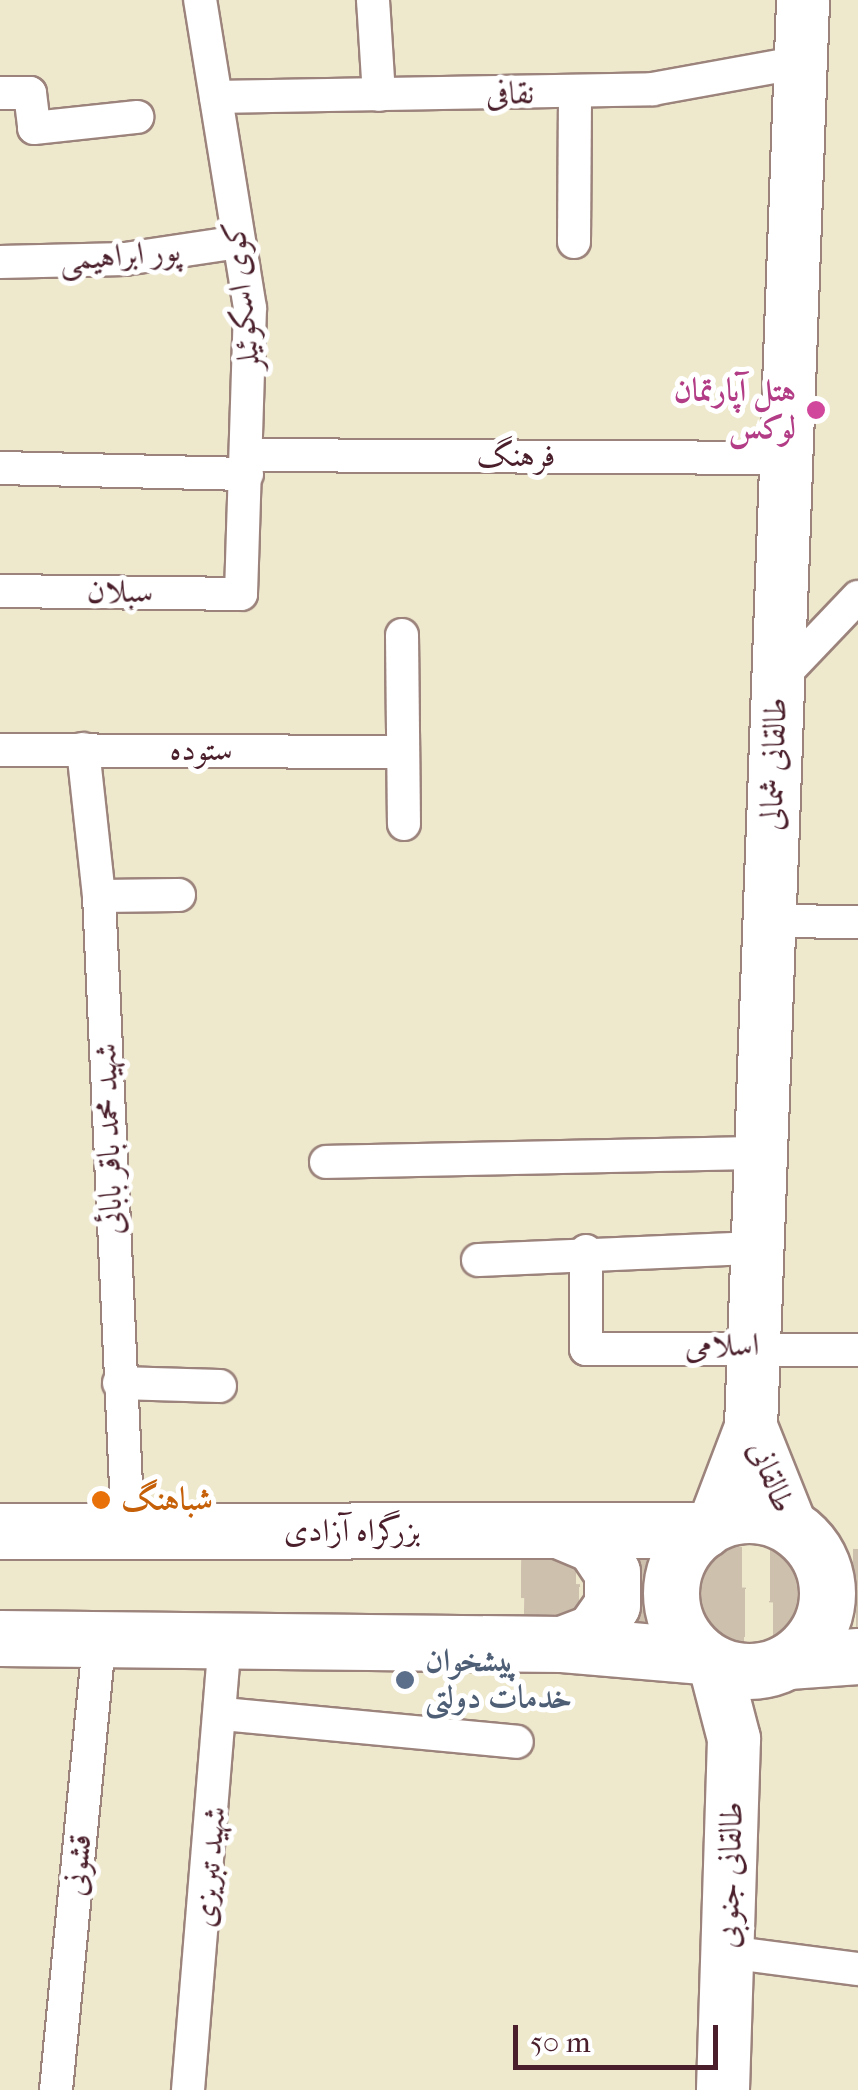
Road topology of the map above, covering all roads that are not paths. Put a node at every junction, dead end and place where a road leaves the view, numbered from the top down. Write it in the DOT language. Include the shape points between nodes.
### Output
graph roads {
  1 [pos="200,0"];
  2 [pos="373,0"];
  3 [pos="804,0"];
  4 [pos="801,62"];
  5 [pos="0,93"];
  6 [pos="575,94"];
  7 [pos="379,95"];
  8 [pos="216,97"];
  9 [pos="137,117"];
  10 [pos="239,242"];
  11 [pos="574,242"];
  12 [pos="0,262"];
  13 [pos="786,458"];
  14 [pos="247,464"];
  15 [pos="0,468"];
  16 [pos="0,591"];
  17 [pos="240,594"];
  18 [pos="858,598"];
  19 [pos="402,635"];
  20 [pos="776,682"];
  21 [pos="83,749"];
  22 [pos="0,750"];
  23 [pos="402,752"];
  24 [pos="404,824"];
  25 [pos="179,895"];
  26 [pos="99,896"];
  27 [pos="768,921"];
  28 [pos="858,922"];
  29 [pos="761,1153"];
  30 [pos="326,1162"];
  31 [pos="734,1250"];
  32 [pos="586,1251"];
  33 [pos="478,1260"];
  34 [pos="754,1344"];
  35 [pos="858,1350"];
  36 [pos="119,1383"];
  37 [pos="220,1386"];
  38 [pos="751,1428"];
  39 [pos="709,1526"];
  40 [pos="0,1530"];
  41 [pos="128,1530"];
  42 [pos="564,1532"];
  43 [pos="797,1532"];
  44 [pos="858,1538"];
  45 [pos="0,1562"];
  46 [pos="0,1602"];
  47 [pos="536,1608"];
  48 [pos="0,1638"];
  49 [pos="100,1640"];
  50 [pos="225,1643"];
  51 [pos="858,1656"];
  52 [pos="708,1659"];
  53 [pos="788,1660"];
  54 [pos="222,1714"];
  55 [pos="517,1742"];
  56 [pos="727,1952"];
  57 [pos="858,1969"];
  58 [pos="56,2090"];
  59 [pos="188,2090"];
  60 [pos="723,2090"];
  1 -- 8 [label="street, کوی اسکوئیلر"];
  2 -- 7 [label="street"];
  3 -- 4 [label="main road, طالقانی شمالی"];
  4 -- 6 [label="street, نقافی"];
  4 -- 13 [label="main road, طالقانی شمالی"];
  5 -- 9 [label="street" via="30,92 34,128"];
  6 -- 7 [label="street, نقافی"];
  6 -- 11 [label="street"];
  7 -- 8 [label="street, نقافی"];
  8 -- 10 [label="street, کوی اسکوئیلر"];
  10 -- 12 [label="street, پور ابراهیمی" via="125,259"];
  10 -- 14 [label="street, کوی اسکوئیلر" via="250,308"];
  13 -- 14 [label="street, فرهنگ"];
  13 -- 20 [label="main road, طالقانی شمالی"];
  14 -- 15 [label="street, فرهنگ"];
  14 -- 17 [label="street, کوی اسکوئیلر"];
  16 -- 17 [label="street, سبلان"];
  18 -- 20 [label="street"];
  19 -- 23 [label="street"];
  20 -- 27 [label="main road, طالقانی شمالی"];
  21 -- 22 [label="street, ستوده"];
  21 -- 23 [label="street, ستوده"];
  21 -- 26 [label="street, شهید محمد باقر بابائی"];
  23 -- 24 [label="street"];
  25 -- 26 [label="street"];
  26 -- 36 [label="street, شهید محمد باقر بابائی"];
  27 -- 28 [label="street"];
  27 -- 29 [label="main road, طالقانی شمالی"];
  29 -- 30 [label="street"];
  29 -- 34 [label="main road, طالقانی شمالی"];
  31 -- 32 [label="street"];
  32 -- 33 [label="street"];
  32 -- 34 [label="street, اسلامی" via="586,1349"];
  34 -- 35 [label="street, اسلامی"];
  34 -- 38 [label="main road, طالقانی شمالی"];
  36 -- 37 [label="street"];
  36 -- 41 [label="street, شهید محمد باقر بابائی"];
  38 -- 39 [label="main road, طالقانی شمالی"];
  38 -- 43 [label="main road, طالقانی"];
  39 -- 42 [label="highway, بزرگراه آزادی"];
  39 -- 43 [label="highway" via="767,1516"];
  39 -- 52 [label="highway" via="678,1559 671,1585 672,1612"];
  40 -- 41 [label="highway, بزرگراه آزادی"];
  41 -- 42 [label="highway, بزرگراه آزادی"];
  42 -- 47 [label="highway" via="594,1545 612,1572 612,1605 593,1632"];
  43 -- 44 [label="highway"];
  43 -- 53 [label="highway" via="828,1594 809,1643"];
  45 -- 47 [label="highway, بزرگراه آزادی"];
  46 -- 47 [label="highway, بزرگراه آزادی"];
  47 -- 50 [label="highway, بزرگراه آزادی"];
  47 -- 52 [label="highway, بزرگراه آزادی"];
  48 -- 49 [label="highway, بزرگراه آزادی"];
  49 -- 50 [label="highway, بزرگراه آزادی"];
  49 -- 58 [label="street, قشونی"];
  50 -- 54 [label="street, شهید تبریزی"];
  51 -- 53 [label="highway"];
  52 -- 53 [label="highway" via="744,1671"];
  52 -- 56 [label="main road, طالقانی جنوبی" via="734,1739"];
  54 -- 55 [label="street"];
  54 -- 59 [label="street, شهید تبریزی"];
  56 -- 57 [label="street"];
  56 -- 60 [label="main road, طالقانی جنوبی"];
}
